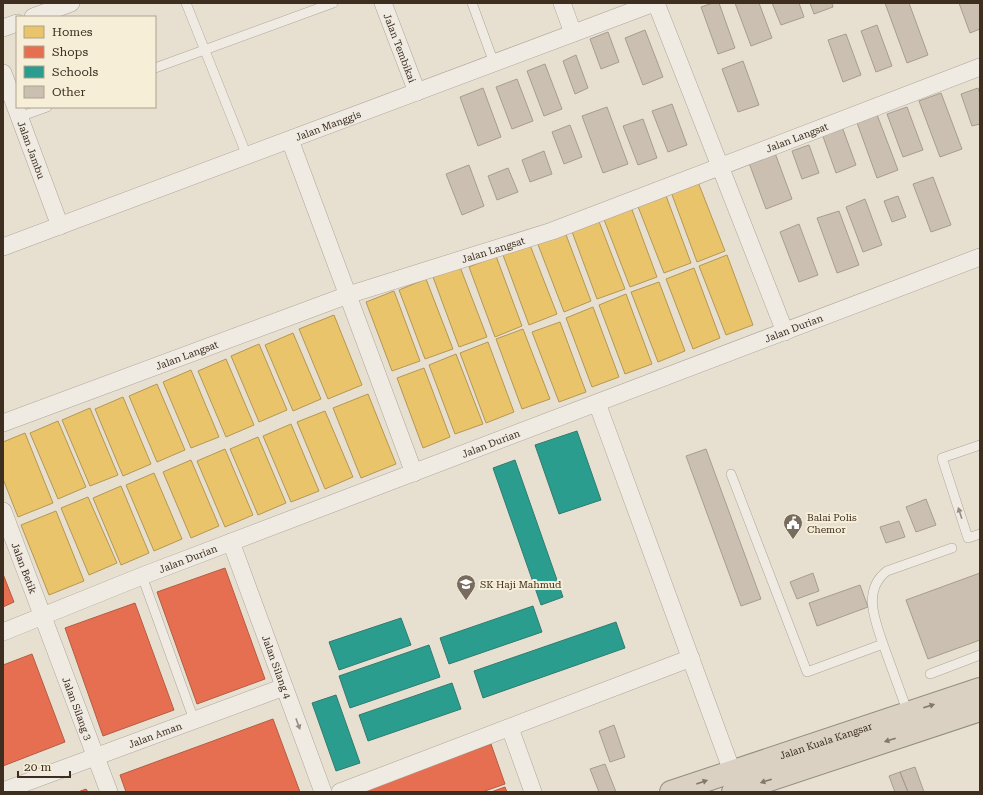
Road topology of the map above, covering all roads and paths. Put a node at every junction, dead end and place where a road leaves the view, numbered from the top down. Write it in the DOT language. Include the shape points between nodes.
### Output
graph roads {
  1 [pos="71,3"];
  2 [pos="186,3"];
  3 [pos="333,3"];
  4 [pos="383,3"];
  5 [pos="472,3"];
  6 [pos="562,3"];
  7 [pos="655,3"];
  8 [pos="36,16"];
  9 [pos="16,23"];
  10 [pos="3,28"];
  11 [pos="573,33"];
  12 [pos="205,50"];
  13 [pos="494,63"];
  14 [pos="980,67"];
  15 [pos="156,68"];
  16 [pos="3,73"];
  17 [pos="417,92"];
  18 [pos="44,108"];
  19 [pos="19,117"];
  20 [pos="290,140"];
  21 [pos="247,156"];
  22 [pos="720,166"];
  23 [pos="60,226"];
  24 [pos="3,247"];
  25 [pos="980,257"];
  26 [pos="348,295"];
  27 [pos="785,332"];
  28 [pos="597,403"];
  29 [pos="3,423"];
  30 [pos="979,448"];
  31 [pos="414,473"];
  32 [pos="731,474"];
  33 [pos="3,512"];
  34 [pos="980,534"];
  35 [pos="231,542"];
  36 [pos="952,548"];
  37 [pos="142,576"];
  38 [pos="44,620"];
  39 [pos="3,632"];
  40 [pos="883,644"];
  41 [pos="980,656"];
  42 [pos="691,658"];
  43 [pos="930,674"];
  44 [pos="284,687"];
  45 [pos="980,689"];
  46 [pos="980,710"];
  47 [pos="908,713"];
  48 [pos="194,720"];
  49 [pos="510,728"];
  50 [pos="96,756"];
  51 [pos="735,784"];
  52 [pos="12,790"];
  53 [pos="109,792"];
  54 [pos="323,792"];
  55 [pos="340,792"];
  56 [pos="533,792"];
  57 [pos="671,792"];
  1 -- 8 [label="street"];
  2 -- 12 [label="lane"];
  3 -- 12 [label="lane"];
  4 -- 17 [label="street, Jalan Tembikai"];
  5 -- 13 [label="lane"];
  6 -- 11 [label="street"];
  7 -- 11 [label="street, Jalan Manggis"];
  7 -- 22 [label="street"];
  9 -- 10 [label="street"];
  11 -- 13 [label="street, Jalan Manggis"];
  12 -- 15 [label="lane"];
  12 -- 21 [label="lane"];
  13 -- 17 [label="street, Jalan Manggis"];
  14 -- 22 [label="street, Jalan Langsat"];
  16 -- 19 [label="street, Jalan Jambu"];
  17 -- 20 [label="street, Jalan Manggis"];
  18 -- 19 [label="lane"];
  19 -- 23 [label="street, Jalan Jambu"];
  20 -- 21 [label="street, Jalan Manggis"];
  20 -- 26 [label="street"];
  21 -- 23 [label="street, Jalan Manggis"];
  22 -- 26 [label="street, Jalan Langsat" via="552,231"];
  22 -- 27 [label="street"];
  23 -- 24 [label="street, Jalan Manggis"];
  25 -- 27 [label="street, Jalan Durian"];
  26 -- 29 [label="street, Jalan Langsat"];
  26 -- 31 [label="street"];
  27 -- 28 [label="street, Jalan Durian"];
  28 -- 31 [label="street, Jalan Durian"];
  28 -- 42 [label="street"];
  34 -- 30 [label="lane, one-way" via="968,538 942,458"];
  31 -- 35 [label="street, Jalan Durian"];
  32 -- 40 [label="lane" via="807,672"];
  33 -- 38 [label="street, Jalan Betik"];
  35 -- 37 [label="street, Jalan Durian"];
  35 -- 44 [label="street, Jalan Silang 4"];
  36 -- 40 [label="lane" via="887,571 880,576 875,585 872,606"];
  37 -- 38 [label="street, Jalan Durian"];
  37 -- 48 [label="lane"];
  38 -- 39 [label="street, Jalan Durian"];
  38 -- 50 [label="street, Jalan Silang 3"];
  40 -- 47 [label="lane"];
  41 -- 43 [label="lane"];
  42 -- 49 [label="street"];
  42 -- 51 [label="street"];
  44 -- 48 [label="street, Jalan Aman"];
  44 -- 54 [label="street, Jalan Silang 4, one-way"];
  47 -- 45 [label="highway, Jalan Kuala Kangsar, one-way"];
  46 -- 51 [label="highway, Jalan Kuala Kangsar, one-way"];
  47 -- 51 [label="highway, Jalan Kuala Kangsar"];
  48 -- 50 [label="street, Jalan Aman"];
  49 -- 55 [label="street"];
  49 -- 56 [label="street"];
  50 -- 52 [label="street, Jalan Aman"];
  50 -- 53 [label="street, Jalan Silang 3"];
  57 -- 51 [label="highway, Jalan Kuala Kangsar, one-way"];
}
